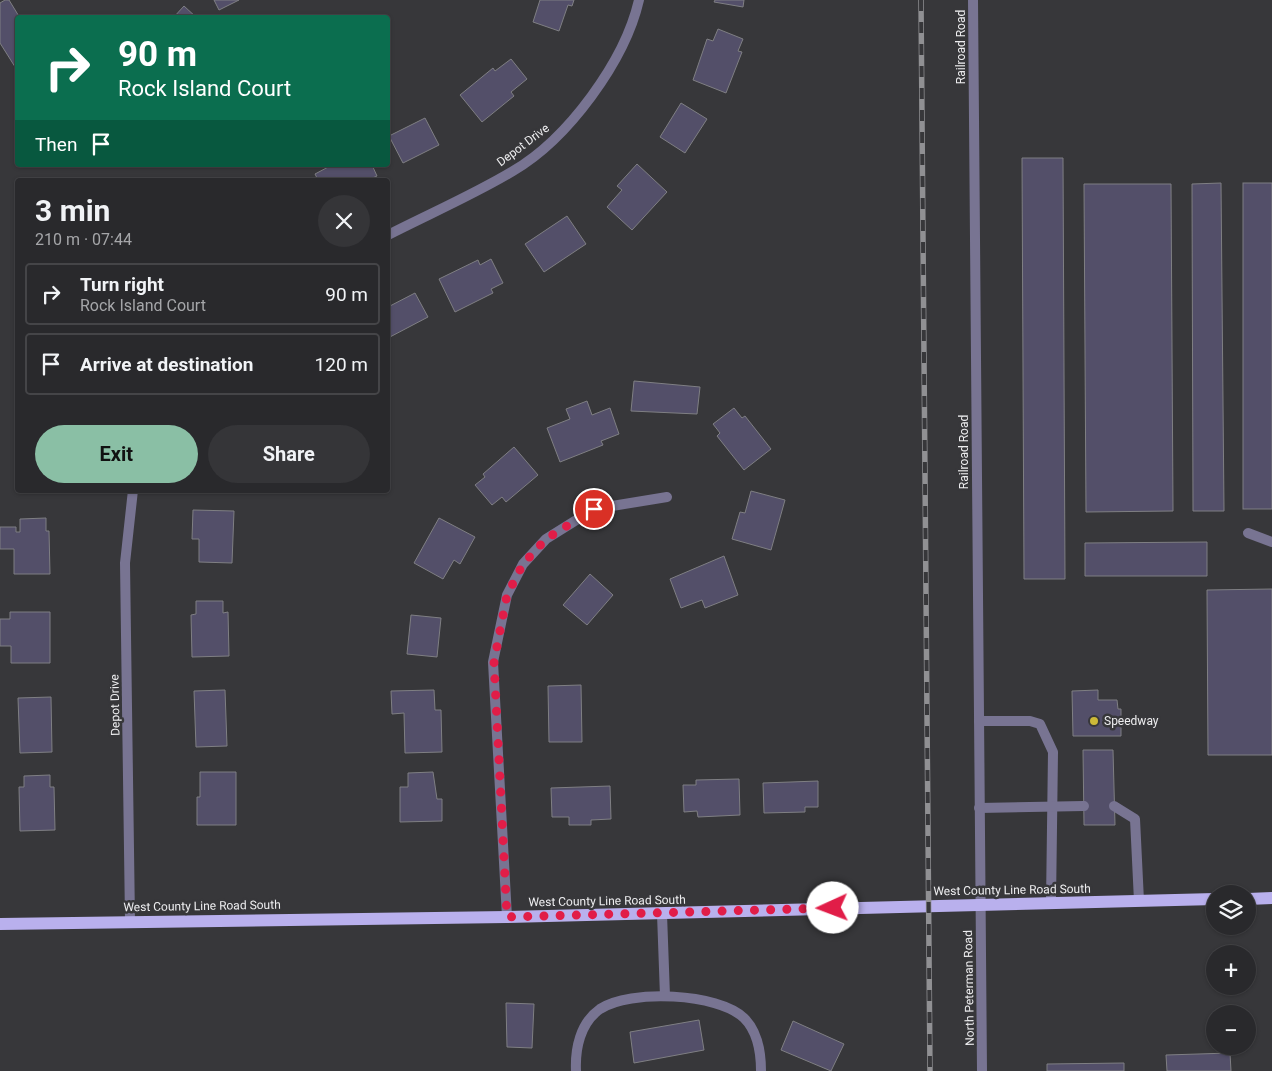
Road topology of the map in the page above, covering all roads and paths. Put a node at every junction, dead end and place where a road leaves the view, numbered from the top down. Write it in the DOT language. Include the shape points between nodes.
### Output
graph roads {
  1 [pos="639,0"];
  2 [pos="973,0"];
  3 [pos="390,234"];
  4 [pos="133,493"];
  5 [pos="667,497"];
  6 [pos="1248,533"];
  7 [pos="1272,542"];
  8 [pos="979,721"];
  9 [pos="1084,806"];
  10 [pos="1114,806"];
  11 [pos="1052,807"];
  12 [pos="979,808"];
  13 [pos="1272,898"];
  14 [pos="1256,899"];
  15 [pos="1206,900"];
  16 [pos="1139,901"];
  17 [pos="1051,903"];
  18 [pos="980,905"];
  19 [pos="662,914"];
  20 [pos="507,917"];
  21 [pos="130,921"];
  22 [pos="0,924"];
  23 [pos="665,996"];
  24 [pos="576,1071"];
  25 [pos="761,1071"];
  26 [pos="982,1071"];
  1 -- 3 [label="street, Depot Drive" via="634,23 609,73 559,134 515,170"];
  2 -- 8 [label="street, Railroad Road"];
  4 -- 21 [label="street, Depot Drive" via="125,563"];
  5 -- 20 [label="street" via="594,509 546,539 523,564 507,595 494,662"];
  6 -- 7 [label="street"];
  8 -- 11 [label="street" via="1030,721 1040,724 1053,752"];
  8 -- 12 [label="street, Railroad Road"];
  9 -- 11 [label="street"];
  10 -- 16 [label="street" via="1136,819"];
  11 -- 12 [label="street"];
  11 -- 17 [label="street"];
  12 -- 18 [label="street, Railroad Road"];
  13 -- 14 [label="main road"];
  15 -- 16 [label="main road, West County Line Road South"];
  16 -- 17 [label="main road, West County Line Road South"];
  17 -- 18 [label="main road, West County Line Road South"];
  18 -- 19 [label="main road, West County Line Road South"];
  18 -- 26 [label="street, North Peterman Road"];
  19 -- 20 [label="main road, West County Line Road South"];
  19 -- 23 [label="street"];
  20 -- 21 [label="main road, West County Line Road South"];
  21 -- 22 [label="main road, West County Line Road South"];
  23 -- 24 [label="street" via="621,1001 600,1009 579,1038"];
  23 -- 25 [label="street" via="726,1006 744,1018 756,1034"];
}
